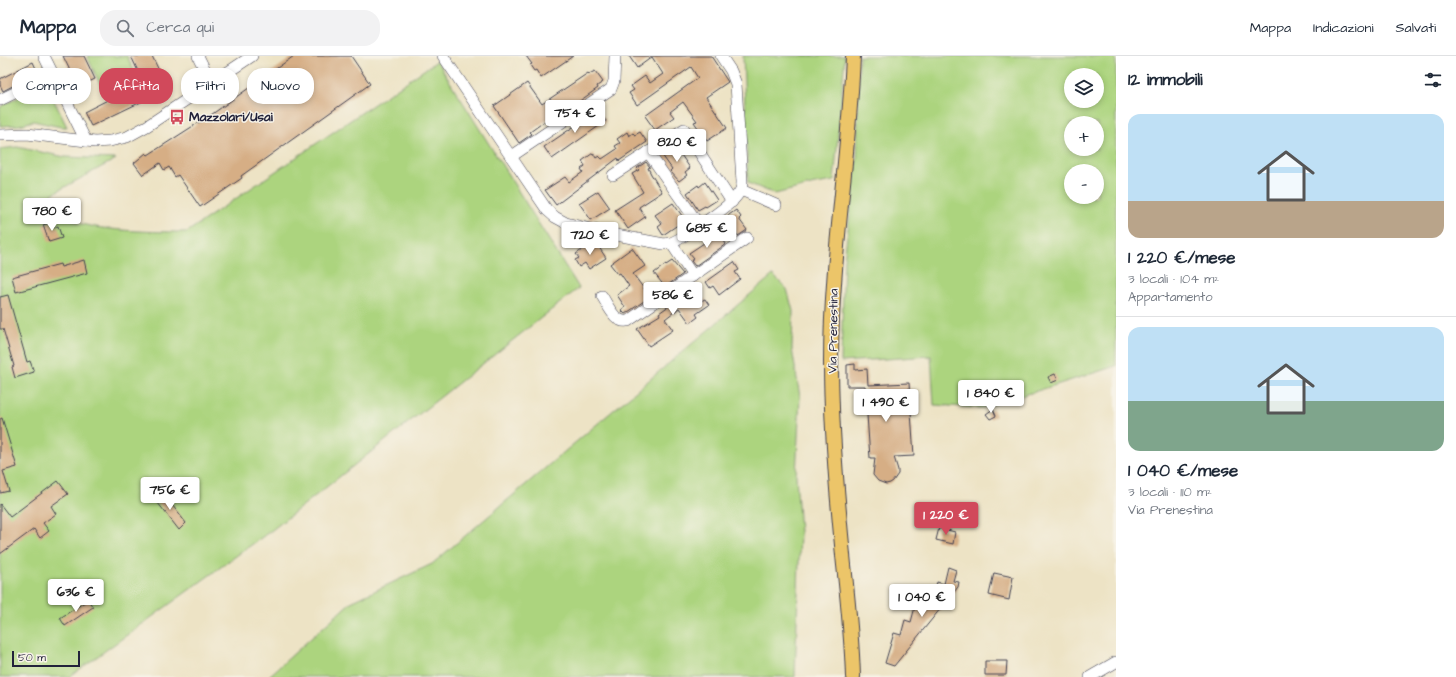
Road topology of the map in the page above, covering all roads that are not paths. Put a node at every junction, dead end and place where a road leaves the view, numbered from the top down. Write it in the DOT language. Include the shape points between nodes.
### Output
graph roads {
  1 [pos="44,56"];
  2 [pos="198,56"];
  3 [pos="252,56"];
  4 [pos="615,56"];
  5 [pos="721,56"];
  6 [pos="853,56"];
  7 [pos="444,58"];
  8 [pos="50,68"];
  9 [pos="204,68"];
  10 [pos="235,68"];
  11 [pos="12,94"];
  12 [pos="0,100"];
  13 [pos="68,104"];
  14 [pos="181,104"];
  15 [pos="0,135"];
  16 [pos="86,142"];
  17 [pos="648,152"];
  18 [pos="512,156"];
  19 [pos="613,175"];
  20 [pos="741,190"];
  21 [pos="732,202"];
  22 [pos="776,205"];
  23 [pos="699,225"];
  24 [pos="747,238"];
  25 [pos="671,243"];
  26 [pos="693,276"];
  27 [pos="602,296"];
  28 [pos="1116,662"];
  29 [pos="853,677"];
  30 [pos="1090,677"];
  1 -- 8 [label="street"];
  2 -- 9 [label="street"];
  3 -- 10 [label="street"];
  4 -- 18 [label="street" via="614,81 611,89"];
  5 -- 20 [label="street" via="736,84"];
  6 -- 29 [label="main road, Via Prenestina" via="835,266 831,362 837,487"];
  7 -- 18 [label="street"];
  11 -- 12 [label="street"];
  13 -- 16 [label="street"];
  14 -- 16 [label="street" via="134,134 110,141"];
  15 -- 16 [label="street" via="33,134"];
  17 -- 19 [label="street"];
  17 -- 21 [label="street" via="684,129"];
  17 -- 23 [label="street"];
  18 -- 25 [label="street" via="547,210 558,220 611,234"];
  20 -- 21 [label="street"];
  20 -- 22 [label="street"];
  21 -- 23 [label="street"];
  23 -- 25 [label="street"];
  24 -- 26 [label="street"];
  25 -- 26 [label="street"];
  26 -- 27 [label="street" via="626,322 618,320"];
  28 -- 30 [label="street"];
}
